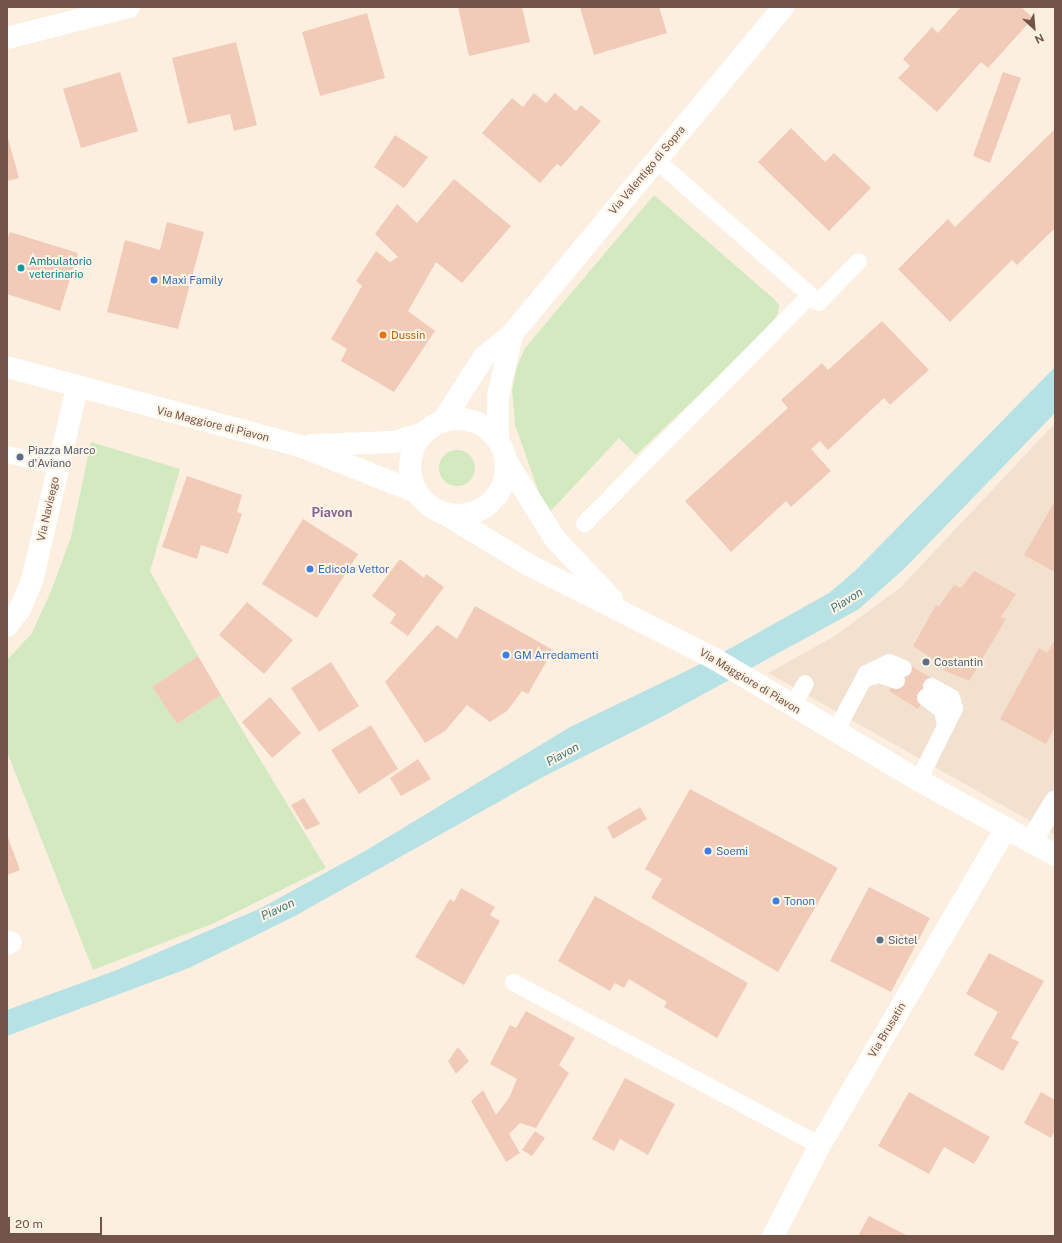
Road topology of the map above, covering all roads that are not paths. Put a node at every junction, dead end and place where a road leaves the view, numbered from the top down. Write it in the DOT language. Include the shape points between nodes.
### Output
graph roads {
  1 [pos="129,7"];
  2 [pos="783,7"];
  3 [pos="7,38"];
  4 [pos="656,160"];
  5 [pos="858,261"];
  6 [pos="809,296"];
  7 [pos="512,334"];
  8 [pos="7,366"];
  9 [pos="78,388"];
  10 [pos="433,427"];
  11 [pos="300,446"];
  12 [pos="502,449"];
  13 [pos="7,454"];
  14 [pos="58,466"];
  15 [pos="416,492"];
  16 [pos="442,512"];
  17 [pos="584,523"];
  18 [pos="637,618"];
  19 [pos="7,626"];
  20 [pos="900,674"];
  21 [pos="805,683"];
  22 [pos="928,691"];
  23 [pos="792,706"];
  24 [pos="835,731"];
  25 [pos="918,780"];
  26 [pos="1055,802"];
  27 [pos="1006,828"];
  28 [pos="1031,842"];
  29 [pos="1055,855"];
  30 [pos="513,982"];
  31 [pos="820,1145"];
  32 [pos="773,1236"];
  1 -- 3 [label="main road"];
  2 -- 4 [label="main road, Via Valentigo di Sopra"];
  4 -- 6 [label="lane"];
  4 -- 7 [label="main road, Via Valentigo di Sopra"];
  5 -- 6 [label="lane" via="818,302"];
  6 -- 17 [label="lane"];
  7 -- 10 [label="main road, Via Valentigo di Sopra" via="484,357"];
  7 -- 12 [label="main road, Via Valentigo di Sopra" via="498,396"];
  8 -- 9 [label="main road, Via Maggiore di Piavon"];
  9 -- 11 [label="main road, Via Maggiore di Piavon"];
  9 -- 14 [label="main road, Via Navisego"];
  10 -- 11 [label="main road" via="394,442"];
  10 -- 12 [label="main road" via="473,421"];
  10 -- 15 [label="main road" via="410,461"];
  11 -- 15 [label="main road, Via Maggiore di Piavon"];
  12 -- 16 [label="main road, Via Maggiore di Piavon" via="501,486 489,504 458,515"];
  12 -- 18 [label="main road" via="555,539 604,592"];
  13 -- 14 [label="lane"];
  14 -- 19 [label="main road, Via Navisego" via="32,581 20,609"];
  15 -- 16 [label="main road, Via Maggiore di Piavon" via="427,504"];
  16 -- 18 [label="main road, Via Maggiore di Piavon" via="529,565"];
  18 -- 23 [label="main road, Via Maggiore di Piavon" via="751,680"];
  20 -- 24 [label="lane" via="879,674 862,679"];
  21 -- 23 [label="lane"];
  22 -- 25 [label="lane" via="953,703"];
  23 -- 24 [label="main road, Via Maggiore di Piavon"];
  24 -- 25 [label="main road, Via Maggiore di Piavon"];
  25 -- 27 [label="main road, Via Maggiore di Piavon"];
  26 -- 28 [label="main road"];
  27 -- 28 [label="main road, Via Maggiore di Piavon"];
  27 -- 31 [label="main road, Via Brusatin"];
  28 -- 29 [label="main road, Via Maggiore di Piavon"];
  30 -- 31 [label="lane"];
  31 -- 32 [label="main road, Via Brusatin"];
}
